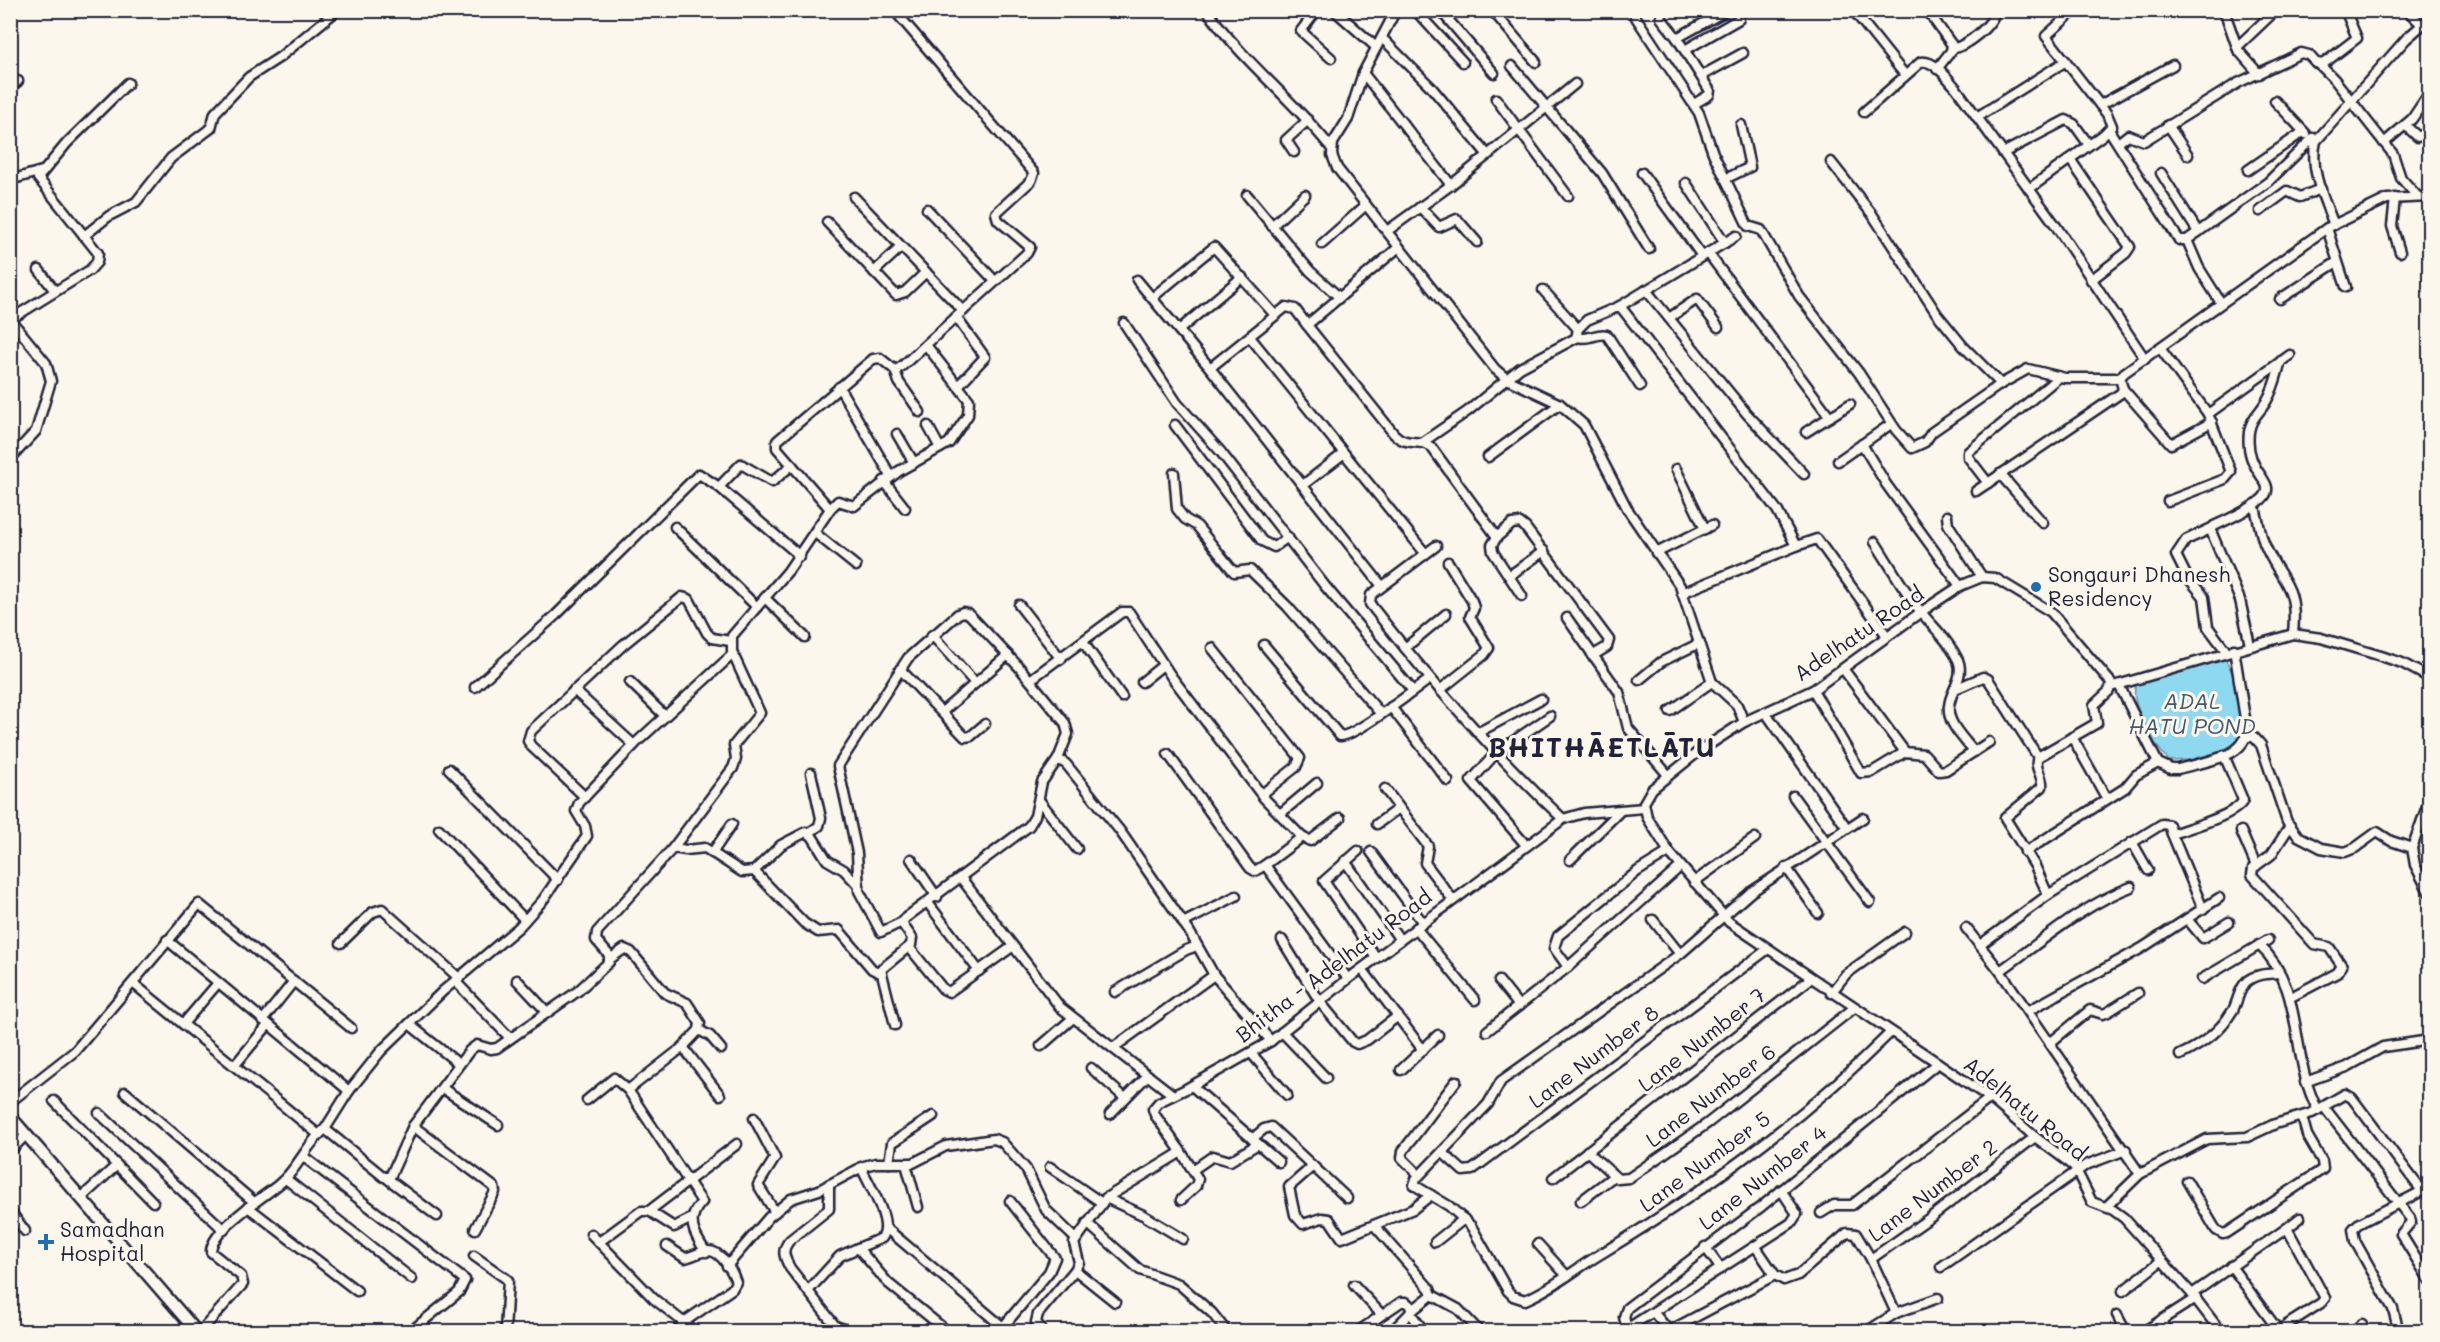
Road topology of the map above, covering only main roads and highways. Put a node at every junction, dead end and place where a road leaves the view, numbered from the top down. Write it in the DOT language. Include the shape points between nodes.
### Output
graph roads {
  1 [pos="10,1116"];
  2 [pos="10,1126"];
  3 [pos="189,1332"];
  4 [pos="199,1332"];
  1 -- 4 [label="main road"];
  2 -- 3 [label="main road"];
}
